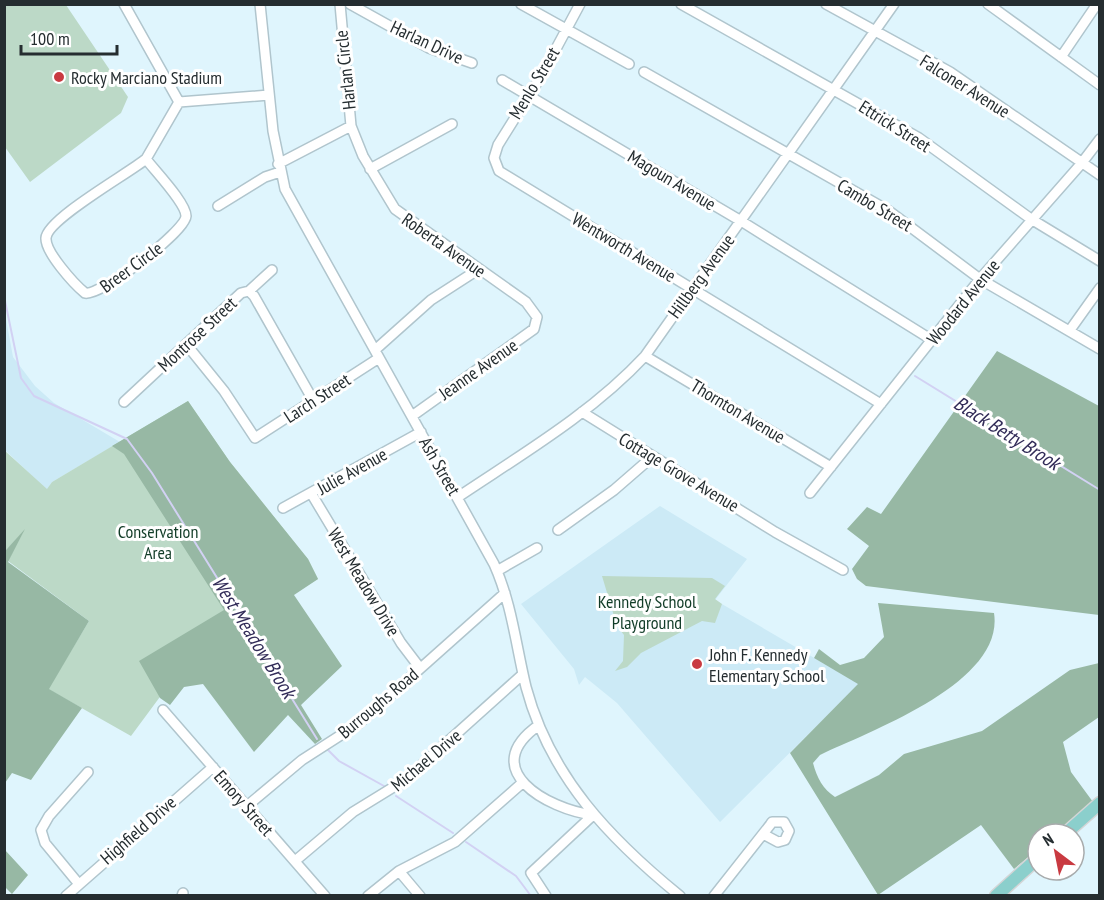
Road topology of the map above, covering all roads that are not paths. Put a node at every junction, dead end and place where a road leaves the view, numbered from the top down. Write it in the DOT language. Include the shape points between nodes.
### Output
graph roads {
  1 [pos="124,4"];
  2 [pos="260,4"];
  3 [pos="340,4"];
  4 [pos="350,4"];
  5 [pos="521,4"];
  6 [pos="580,4"];
  7 [pos="681,4"];
  8 [pos="826,4"];
  9 [pos="894,4"];
  10 [pos="1097,4"];
  11 [pos="992,6"];
  12 [pos="565,28"];
  13 [pos="874,32"];
  14 [pos="1060,57"];
  15 [pos="472,63"];
  16 [pos="629,64"];
  17 [pos="644,72"];
  18 [pos="502,80"];
  19 [pos="1100,85"];
  20 [pos="834,90"];
  21 [pos="269,94"];
  22 [pos="530,94"];
  23 [pos="178,102"];
  24 [pos="452,124"];
  25 [pos="351,126"];
  26 [pos="1100,139"];
  27 [pos="789,153"];
  28 [pos="146,159"];
  29 [pos="495,162"];
  30 [pos="1081,164"];
  31 [pos="279,168"];
  32 [pos="370,169"];
  33 [pos="1100,175"];
  34 [pos="218,206"];
  35 [pos="1031,219"];
  36 [pos="741,221"];
  37 [pos="1100,261"];
  38 [pos="479,269"];
  39 [pos="272,270"];
  40 [pos="980,279"];
  41 [pos="693,288"];
  42 [pos="1100,288"];
  43 [pos="249,291"];
  44 [pos="537,318"];
  45 [pos="1071,330"];
  46 [pos="932,340"];
  47 [pos="186,344"];
  48 [pos="1100,349"];
  49 [pos="377,354"];
  50 [pos="645,356"];
  51 [pos="314,400"];
  52 [pos="124,402"];
  53 [pos="881,404"];
  54 [pos="582,412"];
  55 [pos="412,416"];
  56 [pos="421,432"];
  57 [pos="652,457"];
  58 [pos="831,468"];
  59 [pos="311,493"];
  60 [pos="810,493"];
  61 [pos="458,497"];
  62 [pos="283,508"];
  63 [pos="558,531"];
  64 [pos="537,548"];
  65 [pos="843,570"];
  66 [pos="497,571"];
  67 [pos="505,593"];
  68 [pos="420,668"];
  69 [pos="523,674"];
  70 [pos="163,710"];
  71 [pos="538,725"];
  72 [pos="213,767"];
  73 [pos="88,772"];
  74 [pos="521,784"];
  75 [pos="1100,803"];
  76 [pos="247,806"];
  77 [pos="593,814"];
  78 [pos="1079,822"];
  79 [pos="763,834"];
  80 [pos="295,861"];
  81 [pos="1026,869"];
  82 [pos="399,871"];
  83 [pos="78,883"];
  84 [pos="322,894"];
  85 [pos="66,896"];
  86 [pos="368,896"];
  87 [pos="420,896"];
  88 [pos="546,896"];
  89 [pos="680,896"];
  90 [pos="714,896"];
  91 [pos="996,896"];
  1 -- 23 [label="street"];
  2 -- 21 [label="street, Ash Street"];
  3 -- 25 [label="street, Harlan Circle"];
  4 -- 15 [label="street, Harlan Drive" via="429,48"];
  5 -- 12 [label="street"];
  6 -- 12 [label="street, Menlo Street"];
  7 -- 20 [label="street, Ettrick Street"];
  8 -- 13 [label="street, Falconer Avenue"];
  9 -- 13 [label="street, Hillberg Avenue"];
  10 -- 14 [label="street"];
  11 -- 14 [label="street"];
  12 -- 16 [label="street"];
  12 -- 22 [label="street, Menlo Street"];
  13 -- 20 [label="street, Hillberg Avenue"];
  13 -- 30 [label="street, Falconer Avenue" via="960,78"];
  14 -- 19 [label="street"];
  17 -- 27 [label="street, Cambo Street"];
  18 -- 22 [label="street, Magoun Avenue"];
  20 -- 27 [label="street, Hillberg Avenue"];
  20 -- 35 [label="street, Ettrick Street" via="919,138"];
  21 -- 23 [label="street"];
  21 -- 31 [label="street, Ash Street"];
  22 -- 29 [label="street, Menlo Street" via="503,135"];
  22 -- 36 [label="street, Magoun Avenue"];
  23 -- 28 [label="street, Breer Circle"];
  24 -- 32 [label="street"];
  25 -- 31 [label="street, Harlan Circle"];
  25 -- 32 [label="street, Roberta Avenue"];
  26 -- 30 [label="street, Woodard Avenue"];
  27 -- 36 [label="street, Hillberg Avenue"];
  27 -- 40 [label="street, Cambo Street" via="889,211"];
  28 -- 28 [label="street, Breer Circle" via="181,204 186,216 183,223 170,238 105,288 85,293 50,251 46,234 83,202"];
  29 -- 41 [label="street, Wentworth Avenue" via="510,180"];
  30 -- 33 [label="street, Falconer Avenue"];
  30 -- 35 [label="street, Woodard Avenue"];
  31 -- 34 [label="street, Harlan Circle"];
  31 -- 49 [label="street, Ash Street" via="296,211"];
  32 -- 38 [label="street, Roberta Avenue" via="399,214"];
  35 -- 37 [label="street, Ettrick Street"];
  35 -- 40 [label="street, Woodard Avenue"];
  36 -- 41 [label="street, Hillberg Avenue"];
  36 -- 46 [label="street, Magoun Avenue"];
  38 -- 44 [label="street, Roberta Avenue" via="526,302"];
  38 -- 49 [label="street, Larch Street" via="431,300"];
  39 -- 43 [label="street, Montrose Street"];
  40 -- 45 [label="street, Cambo Street"];
  40 -- 46 [label="street, Woodard Avenue"];
  41 -- 50 [label="street, Hillberg Avenue"];
  41 -- 53 [label="street, Wentworth Avenue"];
  42 -- 45 [label="street"];
  43 -- 47 [label="street, Montrose Street" via="241,293"];
  43 -- 51 [label="street"];
  44 -- 55 [label="street, Jeanne Avenue" via="534,329"];
  45 -- 48 [label="street, Cambo Street"];
  46 -- 53 [label="street, Woodard Avenue"];
  47 -- 51 [label="street, Larch Street" via="255,438"];
  47 -- 52 [label="street, Montrose Street"];
  49 -- 51 [label="street, Larch Street"];
  49 -- 55 [label="street, Ash Street"];
  50 -- 54 [label="street, Hillberg Avenue"];
  50 -- 58 [label="street, Thornton Avenue"];
  53 -- 58 [label="street, Woodard Avenue"];
  54 -- 57 [label="street, Cottage Grove Avenue"];
  54 -- 61 [label="street, Hillberg Avenue"];
  55 -- 56 [label="street, Ash Street"];
  56 -- 59 [label="street, Julie Avenue"];
  56 -- 61 [label="street, Ash Street"];
  57 -- 63 [label="street"];
  57 -- 65 [label="street, Cottage Grove Avenue"];
  58 -- 60 [label="street, Woodard Avenue"];
  59 -- 62 [label="street, Julie Avenue"];
  59 -- 68 [label="street, West Meadow Drive"];
  61 -- 66 [label="street, Ash Street"];
  64 -- 66 [label="street"];
  66 -- 67 [label="street, Ash Street"];
  67 -- 68 [label="street, Burroughs Road"];
  67 -- 69 [label="street, Ash Street"];
  68 -- 76 [label="street, Burroughs Road" via="358,724 302,760"];
  69 -- 71 [label="street, Ash Street"];
  69 -- 80 [label="street, Michael Drive" via="405,780 348,815"];
  70 -- 72 [label="street, Emory Street"];
  71 -- 74 [label="street" via="523,739 515,756 514,769"];
  71 -- 77 [label="street, Ash Street" via="560,769"];
  72 -- 76 [label="street, Emory Street"];
  72 -- 83 [label="street, Highfield Drive"];
  73 -- 83 [label="street" via="41,830 43,840"];
  74 -- 77 [label="street" via="564,808"];
  74 -- 82 [label="street" via="455,842"];
  75 -- 78 [label="main road"];
  76 -- 80 [label="street, Emory Street"];
  77 -- 88 [label="street" via="531,873"];
  77 -- 89 [label="street, Ash Street"];
  79 -- 90 [label="street"];
  80 -- 84 [label="street, Emory Street"];
  81 -- 91 [label="main road"];
  82 -- 86 [label="street"];
  82 -- 87 [label="street"];
  83 -- 85 [label="street, Highfield Drive"];
}
